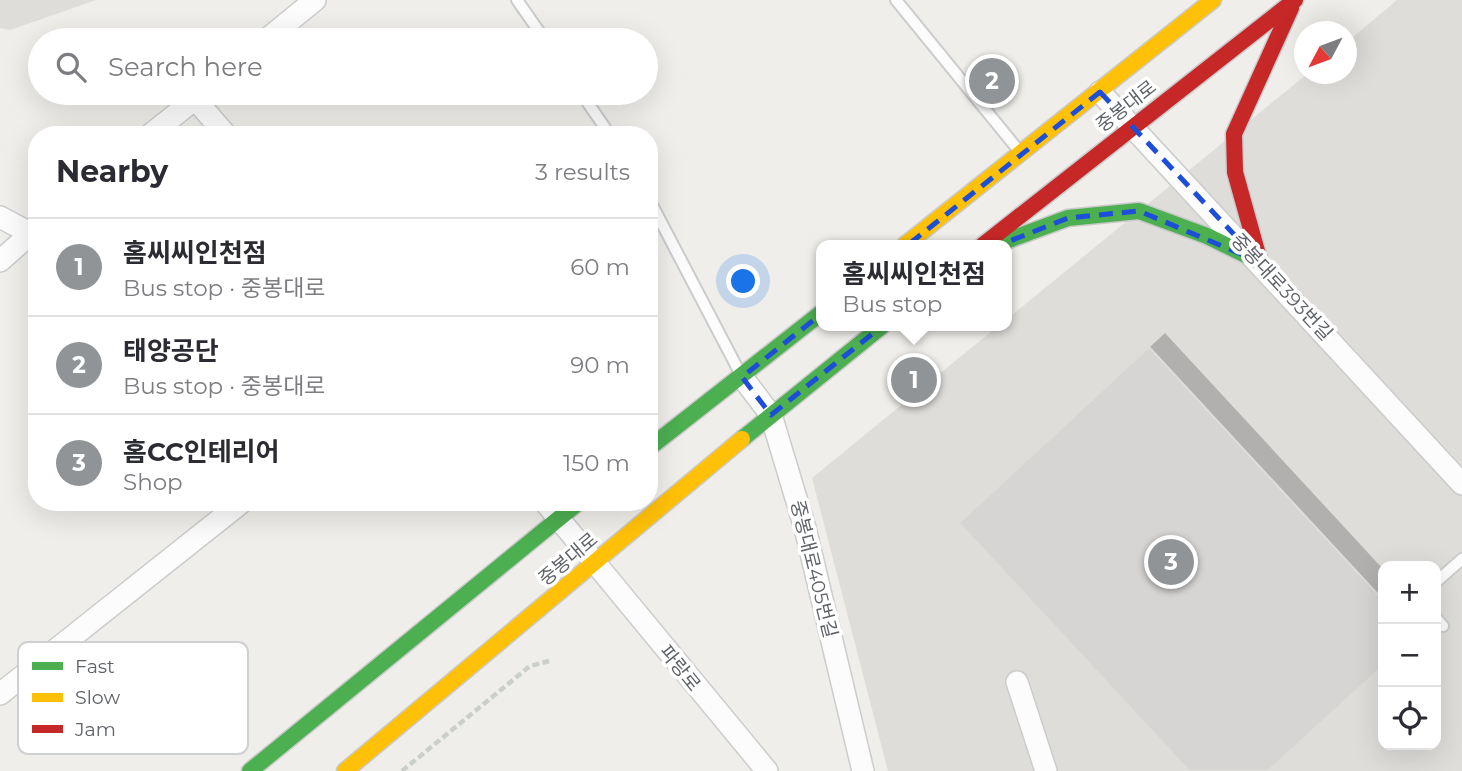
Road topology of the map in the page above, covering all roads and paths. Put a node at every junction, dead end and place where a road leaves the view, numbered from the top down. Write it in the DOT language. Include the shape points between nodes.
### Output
graph roads {
  1 [pos="315,0"];
  2 [pos="517,0"];
  3 [pos="895,0"];
  4 [pos="1213,0"];
  5 [pos="1294,0"];
  6 [pos="281,28"];
  7 [pos="537,28"];
  8 [pos="1100,92"];
  9 [pos="187,105"];
  10 [pos="204,105"];
  11 [pos="589,105"];
  12 [pos="161,126"];
  13 [pos="220,126"];
  14 [pos="604,126"];
  15 [pos="1132,128"];
  16 [pos="1020,152"];
  17 [pos="658,216"];
  18 [pos="0,217"];
  19 [pos="28,228"];
  20 [pos="28,235"];
  21 [pos="911,240"];
  22 [pos="989,240"];
  23 [pos="1009,240"];
  24 [pos="0,261"];
  25 [pos="1260,262"];
  26 [pos="816,317"];
  27 [pos="876,331"];
  28 [pos="742,377"];
  29 [pos="771,415"];
  30 [pos="658,441"];
  31 [pos="1462,484"];
  32 [pos="231,511"];
  33 [pos="551,511"];
  34 [pos="553,511"];
  35 [pos="657,511"];
  36 [pos="658,511"];
  37 [pos="1462,559"];
  38 [pos="596,563"];
  39 [pos="1441,578"];
  40 [pos="66,642"];
  41 [pos="549,661"];
  42 [pos="18,680"];
  43 [pos="1017,682"];
  44 [pos="0,694"];
  45 [pos="250,771"];
  46 [pos="345,771"];
  47 [pos="402,771"];
  48 [pos="767,771"];
  49 [pos="863,771"];
  50 [pos="1046,771"];
  1 -- 6 [label="street"];
  2 -- 7 [label="lane"];
  3 -- 16 [label="lane"];
  4 -- 8 [label="main road, 중봉대로"];
  5 -- 15 [label="main road, 중봉대로"];
  5 -- 25 [label="main road" via="1234,134 1235,172"];
  8 -- 15 [label="street, 중봉대로393번길"];
  8 -- 16 [label="main road, 중봉대로"];
  9 -- 12 [label="street"];
  10 -- 13 [label="street"];
  11 -- 14 [label="lane"];
  15 -- 22 [label="main road, 중봉대로"];
  15 -- 25 [label="street, 중봉대로393번길"];
  16 -- 21 [label="main road, 중봉대로"];
  17 -- 28 [label="lane"];
  18 -- 19 [label="street"];
  20 -- 24 [label="street"];
  23 -- 25 [label="main road" via="1068,218 1139,211"];
  25 -- 31 [label="street, 중봉대로393번길"];
  26 -- 28 [label="main road"];
  27 -- 29 [label="main road, 중봉대로"];
  28 -- 29 [label="street, 중봉대로405번길"];
  28 -- 30 [label="main road"];
  29 -- 36 [label="main road, 중봉대로"];
  29 -- 49 [label="street, 중봉대로405번길" via="805,528"];
  32 -- 40 [label="street"];
  33 -- 45 [label="main road, 중봉대로"];
  34 -- 38 [label="street, 파랑로"];
  35 -- 38 [label="main road, 중봉대로"];
  37 -- 39 [label="lane"];
  38 -- 46 [label="main road, 중봉대로"];
  38 -- 48 [label="street, 파랑로"];
  41 -- 47 [label="path" via="530,666"];
  42 -- 44 [label="street"];
  43 -- 50 [label="street"];
}
